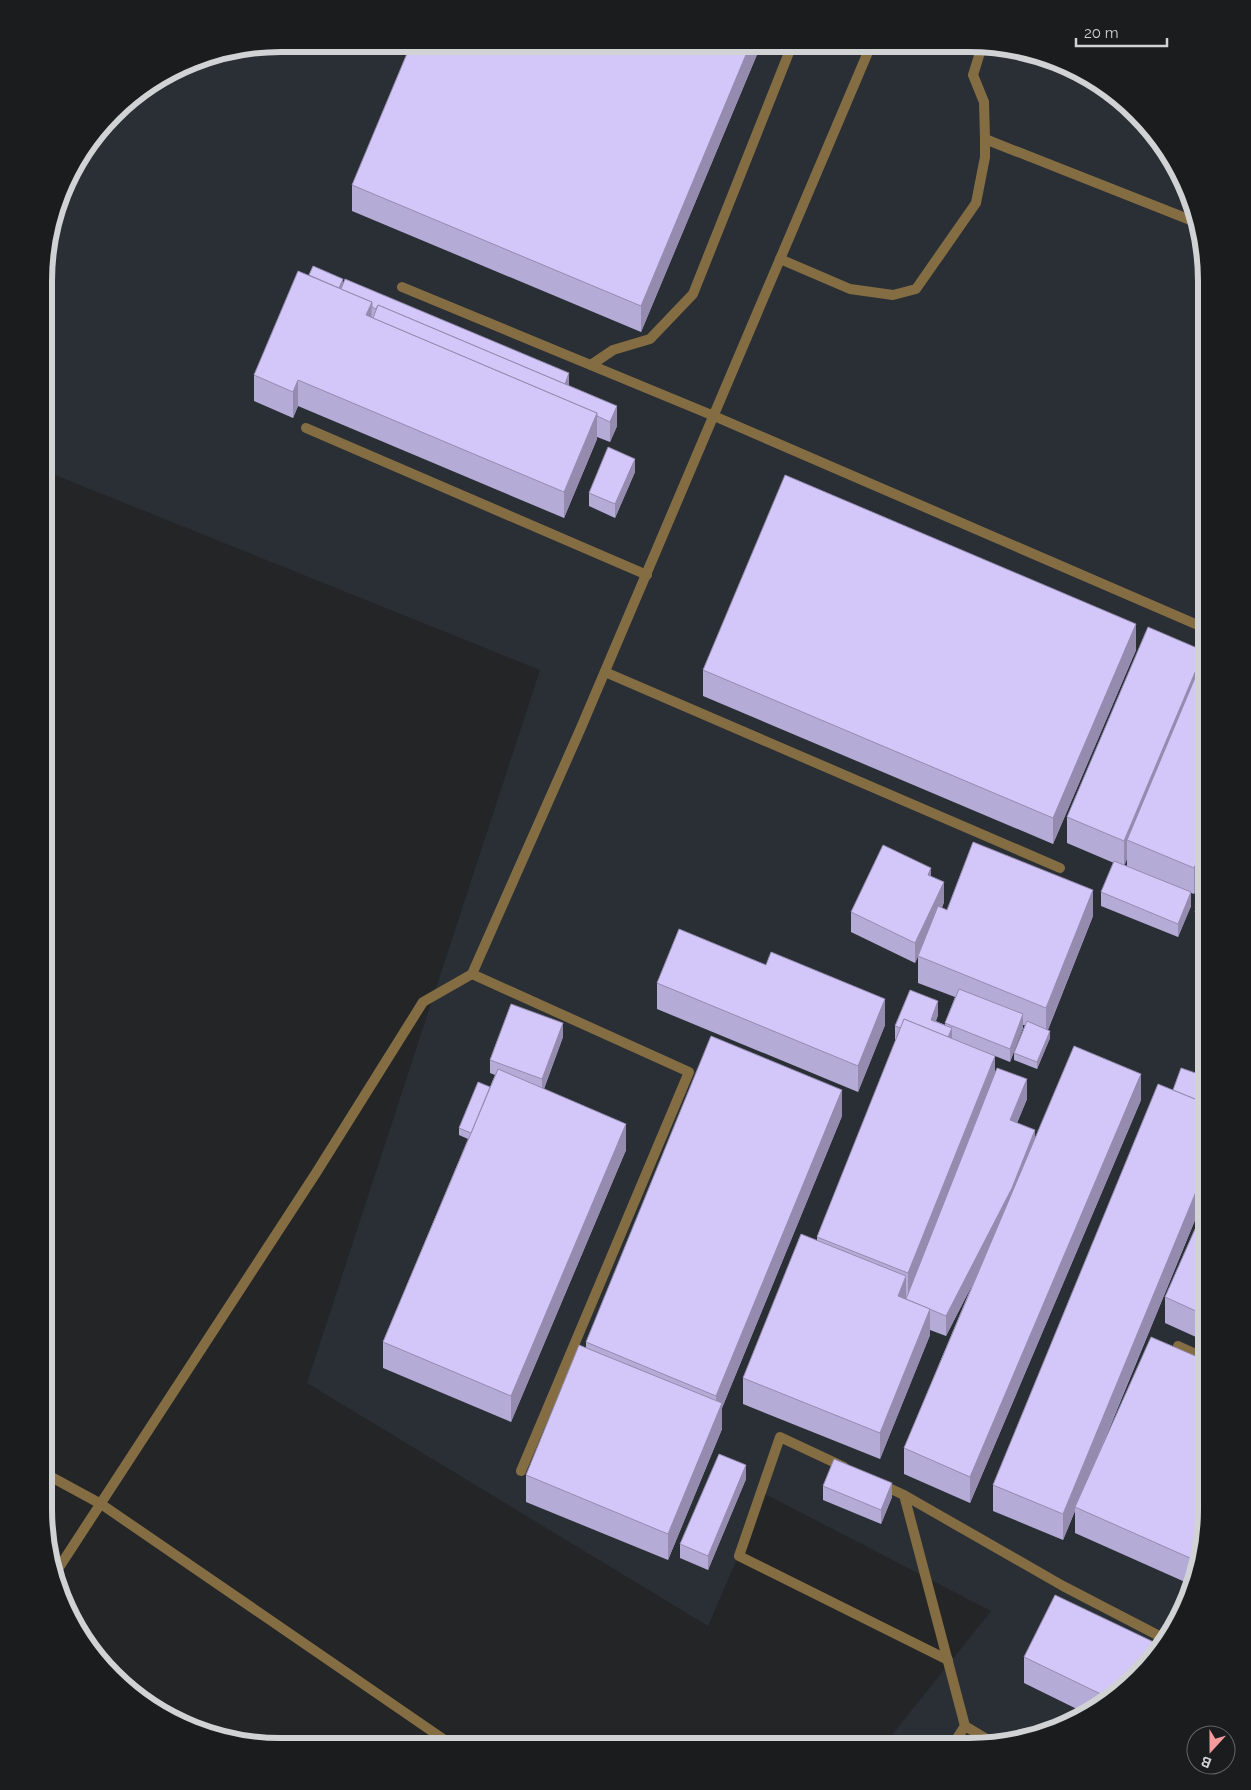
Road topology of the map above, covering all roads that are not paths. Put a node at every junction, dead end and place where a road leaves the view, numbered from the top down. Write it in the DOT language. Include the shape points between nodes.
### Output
graph roads {
  1 [pos="789,52"];
  2 [pos="868,52"];
  3 [pos="980,53"];
  4 [pos="985,139"];
  5 [pos="1190,220"];
  6 [pos="780,260"];
  7 [pos="402,287"];
  8 [pos="591,365"];
  9 [pos="714,416"];
  10 [pos="306,428"];
  11 [pos="646,575"];
  12 [pos="1198,625"];
  13 [pos="605,672"];
  14 [pos="1060,868"];
  15 [pos="472,974"];
  16 [pos="1178,1346"];
  17 [pos="1198,1356"];
  18 [pos="850,1470"];
  19 [pos="521,1471"];
  20 [pos="52,1477"];
  21 [pos="868,1478"];
  22 [pos="904,1495"];
  23 [pos="101,1504"];
  24 [pos="60,1566"];
  25 [pos="1160,1636"];
  26 [pos="948,1660"];
  27 [pos="965,1726"];
  28 [pos="982,1737"];
  29 [pos="442,1738"];
  30 [pos="957,1738"];
  1 -- 8 [label="street" via="693,294 650,339 613,350"];
  2 -- 6 [label="street"];
  3 -- 4 [label="street" via="973,75 984,102"];
  4 -- 5 [label="street"];
  4 -- 6 [label="street" via="985,158 976,203 916,289 893,295 850,289"];
  6 -- 9 [label="street"];
  7 -- 8 [label="street"];
  8 -- 9 [label="street"];
  9 -- 11 [label="street"];
  9 -- 12 [label="street"];
  10 -- 11 [label="street"];
  11 -- 13 [label="street"];
  13 -- 14 [label="street"];
  13 -- 15 [label="street"];
  15 -- 19 [label="street" via="689,1072"];
  15 -- 23 [label="street" via="424,1002"];
  16 -- 17 [label="street"];
  18 -- 26 [label="street" via="780,1437 739,1556"];
  20 -- 23 [label="street"];
  21 -- 22 [label="street"];
  22 -- 25 [label="street" via="1063,1586"];
  22 -- 26 [label="street"];
  23 -- 24 [label="street"];
  23 -- 29 [label="street"];
  26 -- 27 [label="street"];
  27 -- 28 [label="street"];
  27 -- 30 [label="street"];
}
